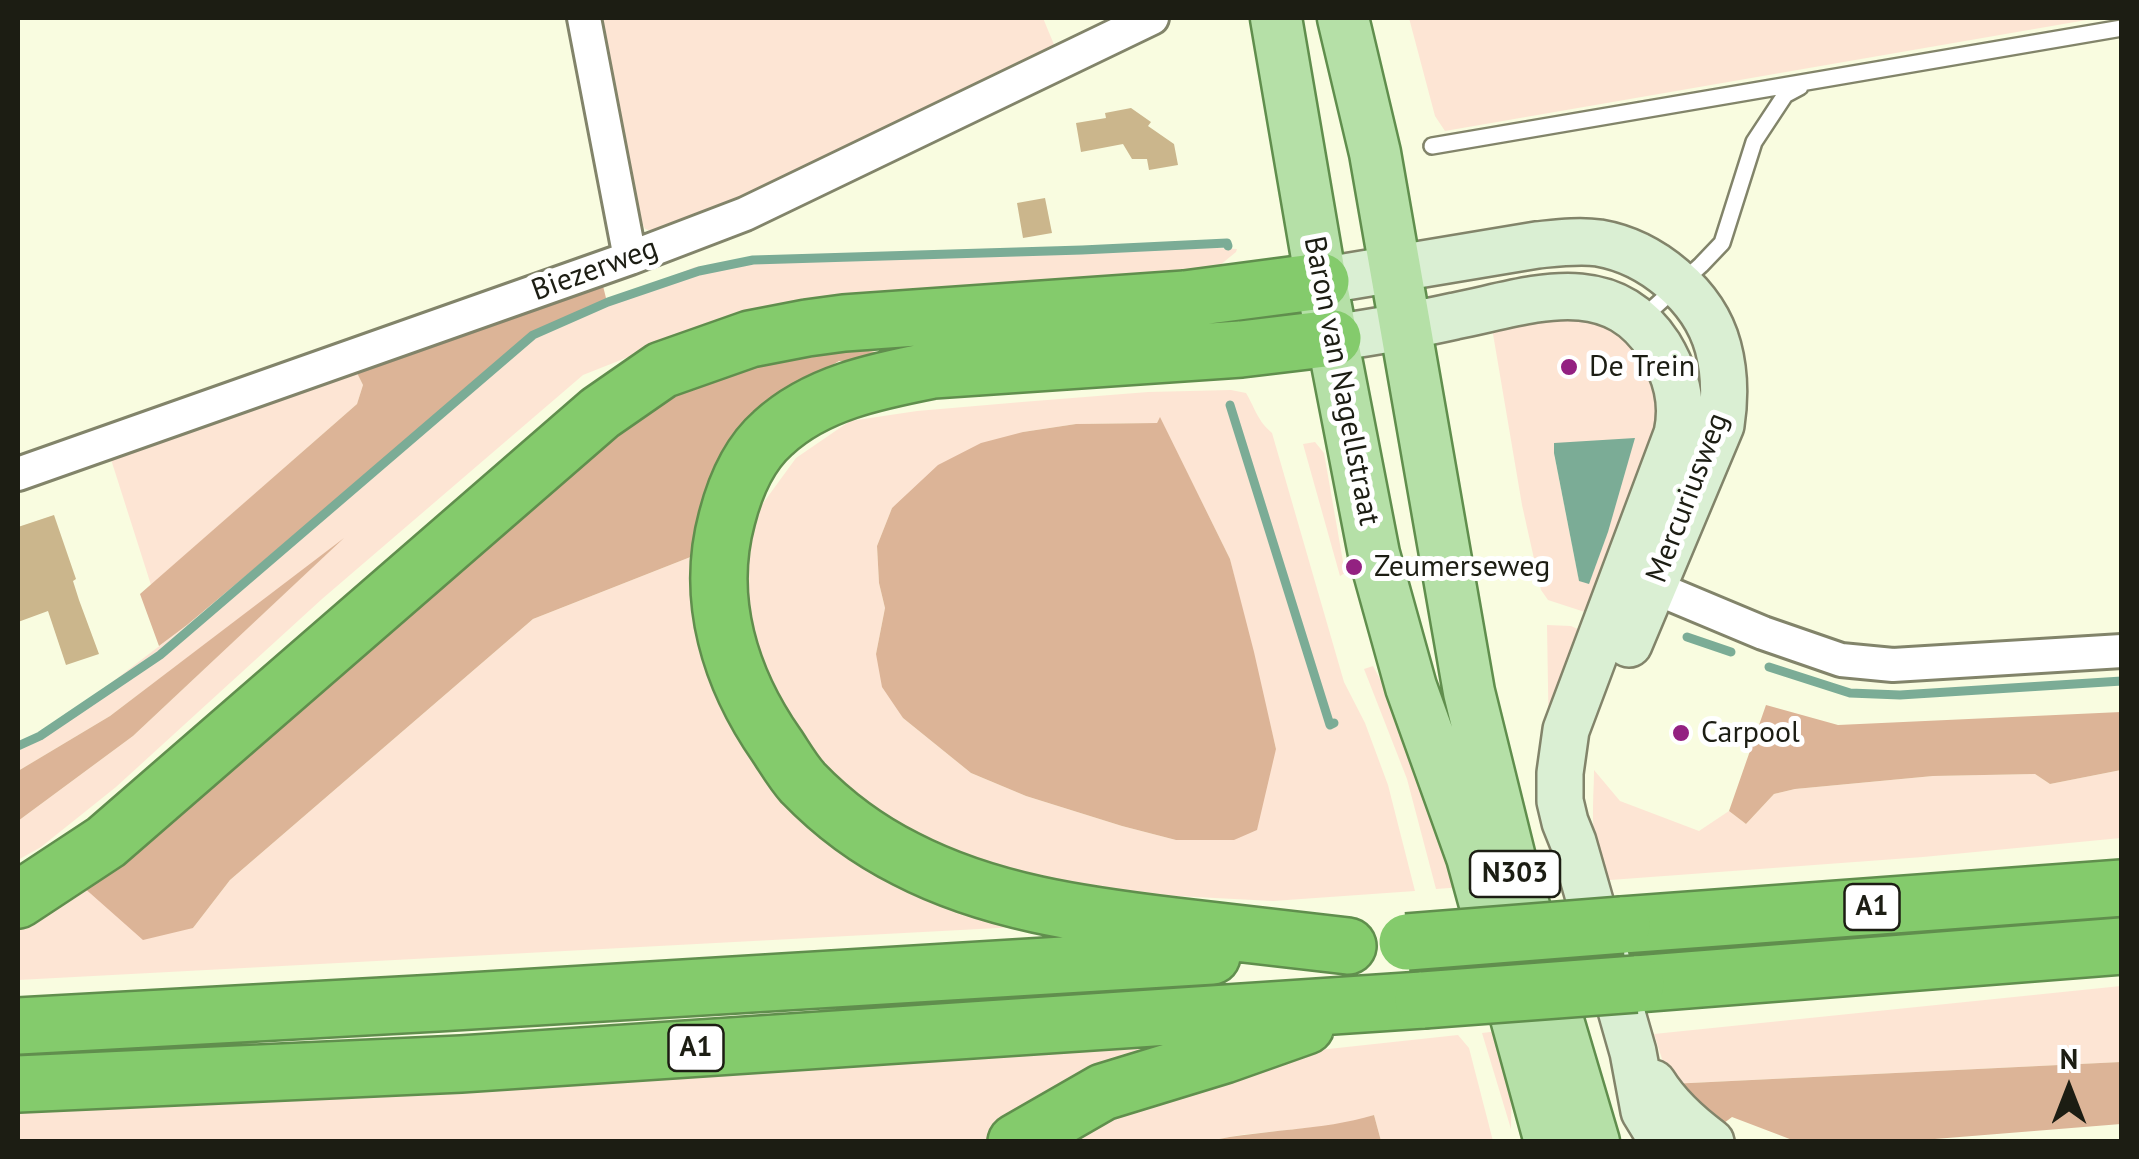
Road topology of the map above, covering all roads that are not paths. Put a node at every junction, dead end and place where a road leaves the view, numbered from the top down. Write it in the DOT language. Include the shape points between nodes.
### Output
graph roads {
  1 [pos="584,18"];
  2 [pos="1152,18"];
  3 [pos="1276,18"];
  4 [pos="1343,18"];
  5 [pos="2122,28"];
  6 [pos="1808,82"];
  7 [pos="1432,146"];
  8 [pos="630,258"];
  9 [pos="1394,268"];
  10 [pos="1321,282"];
  11 [pos="1678,284"];
  12 [pos="1638,322"];
  13 [pos="1405,326"];
  14 [pos="807,328"];
  15 [pos="1333,338"];
  16 [pos="861,339"];
  17 [pos="934,354"];
  18 [pos="988,365"];
  19 [pos="18,474"];
  20 [pos="1639,581"];
  21 [pos="2122,651"];
  22 [pos="2122,888"];
  23 [pos="18,900"];
  24 [pos="1348,946"];
  25 [pos="2122,946"];
  26 [pos="1399,1001"];
  27 [pos="18,1026"];
  28 [pos="1633,1052"];
  29 [pos="18,1084"];
  30 [pos="1016,1142"];
  31 [pos="1550,1142"];
  32 [pos="1594,1142"];
  33 [pos="1663,1142"];
  34 [pos="1711,1142"];
  1 -- 8 [label="street"];
  2 -- 8 [label="street, Biezerweg" via="745,214"];
  3 -- 10 [label="main road, Baron van Nagellstraat / N303"];
  4 -- 9 [label="main road, N303"];
  5 -- 6 [label="lane"];
  6 -- 7 [label="lane"];
  6 -- 11 [label="lane" via="1785,95 1754,142 1722,243"];
  8 -- 19 [label="street, Biezerweg"];
  9 -- 10 [label="street, Mercuriusweg"];
  9 -- 11 [label="street, Mercuriusweg" via="1564,242 1598,243 1632,253"];
  9 -- 13 [label="main road, N303"];
  10 -- 14 [label="highway"];
  10 -- 15 [label="main road, Baron van Nagellstraat / N303"];
  11 -- 12 [label="lane"];
  11 -- 20 [label="street, Mercuriusweg" via="1718,344 1725,399 1721,425"];
  12 -- 13 [label="street, Mercuriusweg" via="1600,300 1556,295"];
  12 -- 20 [label="street, Mercuriusweg" via="1668,360 1680,412"];
  13 -- 15 [label="street, Mercuriusweg"];
  13 -- 32 [label="main road, N303" via="1469,692 1511,862"];
  14 -- 16 [label="lane"];
  14 -- 23 [label="highway" via="750,339 662,370 600,413 106,842"];
  15 -- 18 [label="highway, A1"];
  15 -- 31 [label="main road, Baron van Nagellstraat / N303" via="1374,554 1411,687 1472,857"];
  17 -- 18 [label="lane, A1"];
  18 -- 24 [label="highway, A1" via="888,379 816,402 772,433 750,461 720,542 718,592 725,638 756,716 801,781 835,812 872,840 947,878 1055,909"];
  20 -- 21 [label="street" via="1842,660 1892,665"];
  20 -- 28 [label="street, Mercuriusweg" via="1588,747 1573,842"];
  22 -- 24 [label="highway, A1, bridge"];
  24 -- 27 [label="highway, A1"];
  25 -- 26 [label="highway, A1, bridge"];
  26 -- 29 [label="highway, A1" via="461,1064"];
  26 -- 30 [label="highway, A1" via="1103,1092"];
  28 -- 33 [label="street, Mercuriusweg" via="1644,1112"];
  28 -- 34 [label="street, Mercuriusweg" via="1664,1099"];
}
